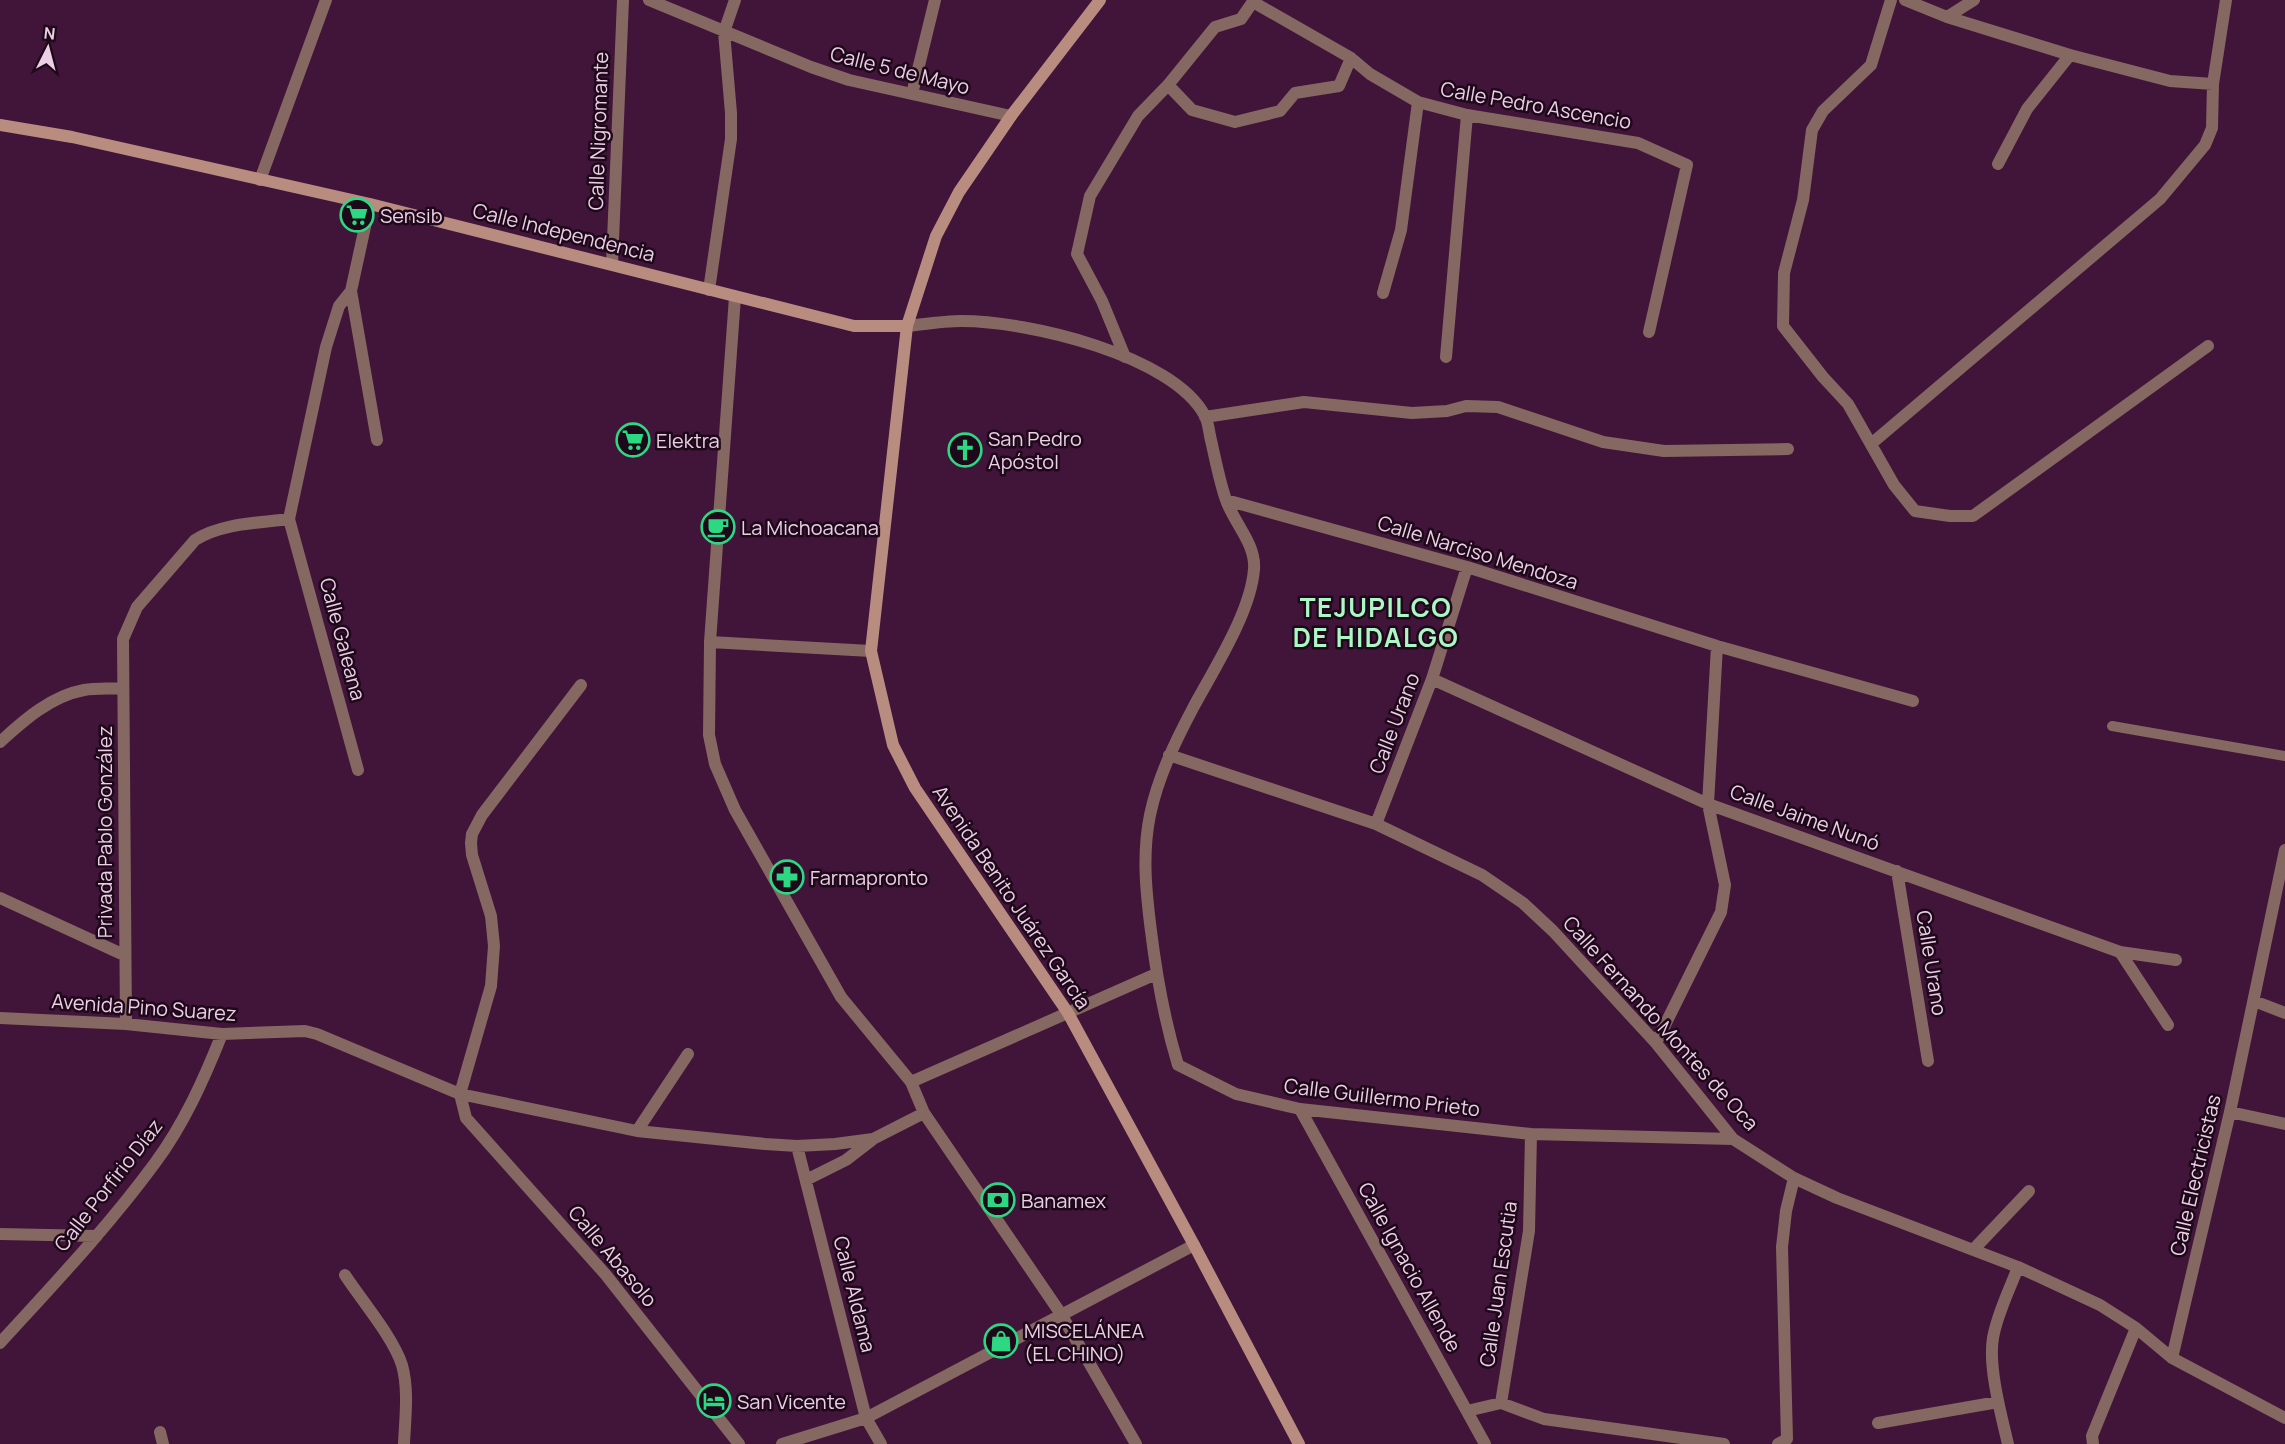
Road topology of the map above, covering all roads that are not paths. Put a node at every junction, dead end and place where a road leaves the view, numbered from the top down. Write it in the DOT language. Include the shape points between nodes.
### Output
graph roads {
  1 [pos="326,0"];
  2 [pos="623,0"];
  3 [pos="649,0"];
  4 [pos="735,0"];
  5 [pos="935,0"];
  6 [pos="1100,0"];
  7 [pos="1891,0"];
  8 [pos="1905,0"];
  9 [pos="1974,0"];
  10 [pos="2226,0"];
  11 [pos="1253,1"];
  12 [pos="1947,17"];
  13 [pos="724,32"];
  14 [pos="2070,55"];
  15 [pos="1351,58"];
  16 [pos="2213,84"];
  17 [pos="1168,85"];
  18 [pos="912,94"];
  19 [pos="1418,102"];
  20 [pos="1011,116"];
  21 [pos="1467,116"];
  22 [pos="0,125"];
  23 [pos="1998,164"];
  24 [pos="260,180"];
  25 [pos="370,204"];
  26 [pos="612,264"];
  27 [pos="709,290"];
  28 [pos="351,291"];
  29 [pos="1383,293"];
  30 [pos="735,297"];
  31 [pos="907,326"];
  32 [pos="1648,332"];
  33 [pos="2208,346"];
  34 [pos="1125,357"];
  35 [pos="1446,357"];
  36 [pos="1205,417"];
  37 [pos="377,440"];
  38 [pos="1871,444"];
  39 [pos="1788,449"];
  40 [pos="1226,500"];
  41 [pos="289,519"];
  42 [pos="1467,567"];
  43 [pos="710,642"];
  44 [pos="1717,646"];
  45 [pos="871,651"];
  46 [pos="1432,679"];
  47 [pos="581,686"];
  48 [pos="122,688"];
  49 [pos="1913,701"];
  50 [pos="2112,726"];
  51 [pos="0,742"];
  52 [pos="1169,755"];
  53 [pos="2285,756"];
  54 [pos="358,770"];
  55 [pos="1708,804"];
  56 [pos="1376,824"];
  57 [pos="2285,850"];
  58 [pos="1897,871"];
  59 [pos="0,898"];
  60 [pos="2120,952"];
  61 [pos="124,955"];
  62 [pos="2176,960"];
  63 [pos="1156,974"];
  64 [pos="2254,1001"];
  65 [pos="1068,1013"];
  66 [pos="2285,1013"];
  67 [pos="0,1018"];
  68 [pos="126,1024"];
  69 [pos="2168,1025"];
  70 [pos="222,1034"];
  71 [pos="1656,1043"];
  72 [pos="688,1054"];
  73 [pos="1928,1061"];
  74 [pos="911,1082"];
  75 [pos="460,1094"];
  76 [pos="1300,1109"];
  77 [pos="2230,1112"];
  78 [pos="924,1113"];
  79 [pos="2285,1124"];
  80 [pos="637,1131"];
  81 [pos="1531,1134"];
  82 [pos="873,1139"];
  83 [pos="1733,1139"];
  84 [pos="797,1146"];
  85 [pos="1794,1178"];
  86 [pos="806,1180"];
  87 [pos="2029,1191"];
  88 [pos="0,1234"];
  89 [pos="97,1236"];
  90 [pos="1194,1245"];
  91 [pos="1973,1250"];
  92 [pos="2018,1267"];
  93 [pos="345,1275"];
  94 [pos="1060,1314"];
  95 [pos="2136,1328"];
  96 [pos="0,1343"];
  97 [pos="2172,1358"];
  98 [pos="1998,1402"];
  99 [pos="1501,1404"];
  100 [pos="1467,1411"];
  101 [pos="866,1418"];
  102 [pos="2285,1418"];
  103 [pos="1878,1423"];
  104 [pos="1782,1442"];
  105 [pos="404,1444"];
  106 [pos="739,1444"];
  107 [pos="782,1444"];
  108 [pos="881,1444"];
  109 [pos="1136,1444"];
  110 [pos="1299,1444"];
  111 [pos="1485,1444"];
  112 [pos="1724,1444"];
  113 [pos="2008,1444"];
  114 [pos="2093,1444"];
  1 -- 24 [label="street"];
  2 -- 26 [label="street, Calle Nigromante"];
  3 -- 13 [label="street, Calle 5 de Mayo"];
  4 -- 13 [label="street"];
  5 -- 18 [label="street"];
  6 -- 20 [label="main road, Avenida Benito Juárez García"];
  7 -- 38 [label="street" via="1871,65 1823,111 1812,130 1803,200 1784,273 1782,300 1783,326 1848,404"];
  8 -- 12 [label="street"];
  9 -- 12 [label="street"];
  10 -- 16 [label="street"];
  11 -- 15 [label="street, Calle Pedro Ascencio"];
  11 -- 17 [label="street" via="1241,19 1215,27"];
  12 -- 14 [label="street"];
  13 -- 18 [label="street, Calle 5 de Mayo" via="849,80"];
  13 -- 27 [label="street" via="731,139"];
  14 -- 16 [label="street" via="2170,81"];
  14 -- 23 [label="street" via="2027,109"];
  15 -- 17 [label="street" via="1339,86 1295,93 1280,111 1235,122 1192,110"];
  15 -- 19 [label="street, Calle Pedro Ascencio"];
  16 -- 38 [label="street" via="2212,128 2205,145 2160,199"];
  17 -- 34 [label="street" via="1138,116 1090,196 1077,254"];
  18 -- 20 [label="street, Calle 5 de Mayo"];
  19 -- 21 [label="street, Calle Pedro Ascencio"];
  19 -- 29 [label="street" via="1401,230"];
  20 -- 31 [label="main road, Avenida Benito Juárez García" via="959,192 936,236"];
  21 -- 32 [label="street, Calle Pedro Ascencio" via="1638,143 1687,165"];
  21 -- 35 [label="street"];
  22 -- 24 [label="main road, Calle Independencia" via="72,137"];
  24 -- 25 [label="main road, Calle Independencia"];
  25 -- 26 [label="main road, Calle Independencia"];
  25 -- 28 [label="street"];
  26 -- 27 [label="main road, Calle Independencia"];
  27 -- 30 [label="main road, Calle Independencia"];
  28 -- 37 [label="street"];
  28 -- 41 [label="street" via="339,306 326,347"];
  30 -- 31 [label="main road, Calle Independencia" via="854,326"];
  30 -- 43 [label="street"];
  31 -- 34 [label="street" via="964,321 1024,327 1073,338"];
  31 -- 45 [label="main road, Avenida Benito Juárez García"];
  33 -- 38 [label="street" via="1973,516 1915,511 1893,485"];
  34 -- 36 [label="street" via="1185,391"];
  36 -- 39 [label="street" via="1304,402 1412,412 1498,407 1603,442 1664,452"];
  36 -- 40 [label="street, Calle Guillermo Prieto"];
  40 -- 42 [label="street, Calle Narciso Mendoza"];
  40 -- 52 [label="street, Calle Guillermo Prieto" via="1251,547 1255,567 1249,603"];
  41 -- 48 [label="street, Privada Pablo González" via="220,529 195,540 137,607 123,639"];
  41 -- 54 [label="street, Calle Galeana"];
  42 -- 44 [label="street, Calle Narciso Mendoza"];
  42 -- 46 [label="street, Calle Urano"];
  43 -- 45 [label="street"];
  43 -- 74 [label="street" via="709,735 715,764 735,810 840,998"];
  44 -- 49 [label="street, Calle Narciso Mendoza"];
  44 -- 55 [label="street"];
  45 -- 65 [label="main road, Avenida Benito Juárez García" via="893,745 915,788"];
  46 -- 55 [label="street, Calle Jaime Nunó"];
  46 -- 56 [label="street, Calle Urano"];
  47 -- 75 [label="street" via="482,815 472,834 472,855 491,916 494,946 491,986"];
  48 -- 51 [label="street" via="84,690 63,697 24,720"];
  48 -- 61 [label="street, Privada Pablo González"];
  50 -- 53 [label="lane"];
  52 -- 56 [label="street, Calle Fernando Montes de Oca"];
  52 -- 63 [label="street, Calle Guillermo Prieto" via="1150,815 1145,850"];
  55 -- 58 [label="street, Calle Jaime Nunó"];
  55 -- 71 [label="street" via="1725,885 1721,912"];
  56 -- 71 [label="street, Calle Fernando Montes de Oca" via="1482,875 1523,903"];
  57 -- 64 [label="street, Calle Electricistas"];
  58 -- 60 [label="street, Calle Jaime Nunó"];
  58 -- 73 [label="street, Calle Urano"];
  59 -- 61 [label="street"];
  60 -- 62 [label="street, Calle Jaime Nunó"];
  60 -- 69 [label="street"];
  61 -- 68 [label="street, Privada Pablo González"];
  63 -- 65 [label="street"];
  63 -- 76 [label="street, Calle Guillermo Prieto" via="1164,1020 1178,1065 1236,1094"];
  64 -- 66 [label="street"];
  64 -- 77 [label="street, Calle Electricistas"];
  65 -- 74 [label="street"];
  65 -- 90 [label="main road, Avenida Benito Juárez García"];
  67 -- 68 [label="street, Avenida Pino Suarez"];
  68 -- 70 [label="street, Avenida Pino Suarez"];
  70 -- 75 [label="street, Avenida Pino Suarez" via="317,1034"];
  70 -- 89 [label="street, Calle Porfirio Díaz" via="182,1121 156,1162"];
  71 -- 83 [label="street, Calle Fernando Montes de Oca"];
  72 -- 80 [label="street"];
  74 -- 78 [label="street"];
  75 -- 80 [label="street, Avenida Pino Suarez"];
  75 -- 106 [label="street, Calle Abasolo" via="466,1118 606,1275"];
  76 -- 81 [label="street, Calle Guillermo Prieto"];
  76 -- 100 [label="street, Calle Ignacio Allende"];
  77 -- 79 [label="street"];
  77 -- 97 [label="street, Calle Electricistas"];
  78 -- 82 [label="street"];
  78 -- 94 [label="street"];
  80 -- 84 [label="street, Avenida Pino Suarez"];
  81 -- 83 [label="street, Calle Guillermo Prieto"];
  81 -- 99 [label="street, Calle Juan Escutia" via="1529,1231"];
  82 -- 84 [label="street, Avenida Pino Suarez"];
  82 -- 86 [label="street" via="846,1160"];
  83 -- 85 [label="street, Calle Fernando Montes de Oca"];
  84 -- 86 [label="street, Calle Aldama"];
  85 -- 91 [label="street, Calle Fernando Montes de Oca"];
  85 -- 104 [label="street" via="1782,1246"];
  86 -- 101 [label="street, Calle Aldama"];
  87 -- 91 [label="street"];
  88 -- 89 [label="street"];
  89 -- 96 [label="street, Calle Porfirio Díaz"];
  90 -- 94 [label="street"];
  90 -- 110 [label="main road, Avenida Benito Juárez García"];
  91 -- 92 [label="street, Calle Fernando Montes de Oca"];
  92 -- 95 [label="street, Calle Fernando Montes de Oca" via="2100,1305"];
  92 -- 98 [label="street" via="1993,1335"];
  93 -- 105 [label="street" via="402,1365"];
  94 -- 101 [label="street"];
  94 -- 109 [label="street"];
  95 -- 97 [label="street, Calle Fernando Montes de Oca"];
  95 -- 114 [label="street" via="2092,1436"];
  97 -- 102 [label="street, Calle Fernando Montes de Oca"];
  98 -- 103 [label="street"];
  98 -- 113 [label="street"];
  99 -- 100 [label="street"];
  99 -- 112 [label="street" via="1544,1419"];
  100 -- 111 [label="street, Calle Ignacio Allende"];
  101 -- 107 [label="street"];
  101 -- 108 [label="street, Calle Aldama"];
}
